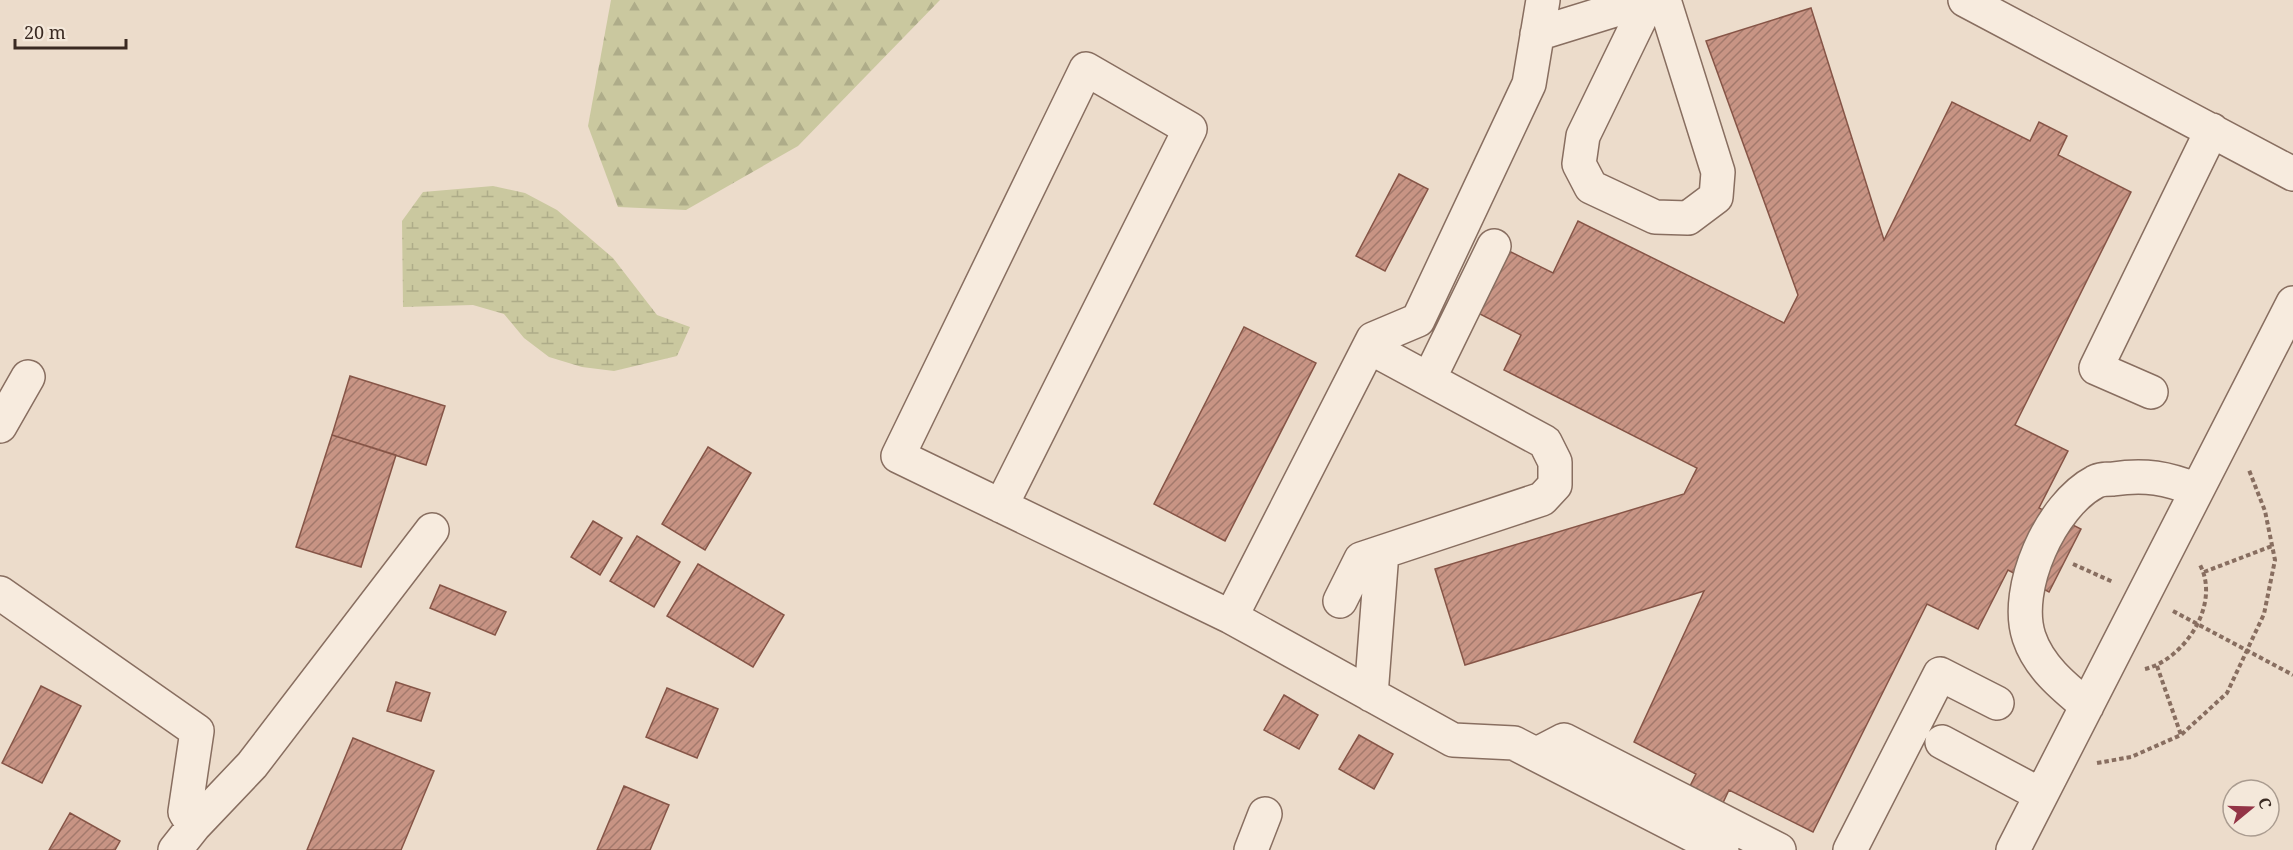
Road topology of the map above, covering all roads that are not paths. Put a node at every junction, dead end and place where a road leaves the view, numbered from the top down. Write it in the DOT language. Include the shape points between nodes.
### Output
graph roads {
  1 [pos="1543,0"];
  2 [pos="1648,0"];
  3 [pos="1664,0"];
  4 [pos="1965,0"];
  5 [pos="1537,34"];
  6 [pos="2212,130"];
  7 [pos="2293,174"];
  8 [pos="1494,246"];
  9 [pos="2293,303"];
  10 [pos="1370,346"];
  11 [pos="28,377"];
  12 [pos="1429,379"];
  13 [pos="2151,392"];
  14 [pos="0,426"];
  15 [pos="2198,490"];
  16 [pos="1001,506"];
  17 [pos="432,530"];
  18 [pos="1382,552"];
  19 [pos="0,593"];
  20 [pos="1340,601"];
  21 [pos="1231,617"];
  22 [pos="1371,694"];
  23 [pos="1997,703"];
  24 [pos="2088,706"];
  25 [pos="1942,742"];
  26 [pos="1537,754"];
  27 [pos="2041,795"];
  28 [pos="1265,814"];
  29 [pos="185,838"];
  30 [pos="1251,850"];
  31 [pos="1722,850"];
  32 [pos="1779,850"];
  33 [pos="1850,850"];
  34 [pos="2013,850"];
  1 -- 5 [label="street"];
  2 -- 3 [label="street" via="1583,136 1579,164 1591,187 1655,217 1688,218 1716,197 1718,172"];
  2 -- 5 [label="street"];
  4 -- 6 [label="street"];
  5 -- 10 [label="street" via="1529,84 1419,320 1373,339"];
  6 -- 7 [label="street"];
  6 -- 13 [label="street" via="2096,368"];
  8 -- 12 [label="street"];
  9 -- 15 [label="street"];
  10 -- 12 [label="street"];
  10 -- 21 [label="street"];
  11 -- 14 [label="street"];
  12 -- 18 [label="street" via="1545,442 1555,462 1555,486 1542,499"];
  15 -- 24 [label="street"];
  15 -- 24 [label="street" via="2141,475 2096,481 2066,504 2034,561 2025,598 2029,637 2053,678"];
  16 -- 16 [label="street" via="898,456 1086,69 1190,129"];
  16 -- 21 [label="street"];
  17 -- 29 [label="street" via="252,765"];
  18 -- 20 [label="street" via="1361,559"];
  18 -- 22 [label="street"];
  19 -- 29 [label="street" via="196,731"];
  21 -- 22 [label="street"];
  22 -- 26 [label="street" via="1454,740 1514,743"];
  23 -- 33 [label="street" via="1940,674"];
  24 -- 27 [label="street"];
  25 -- 27 [label="street"];
  26 -- 31 [label="street"];
  26 -- 32 [label="street" via="1563,740"];
  27 -- 34 [label="street"];
  28 -- 30 [label="street"];
}
